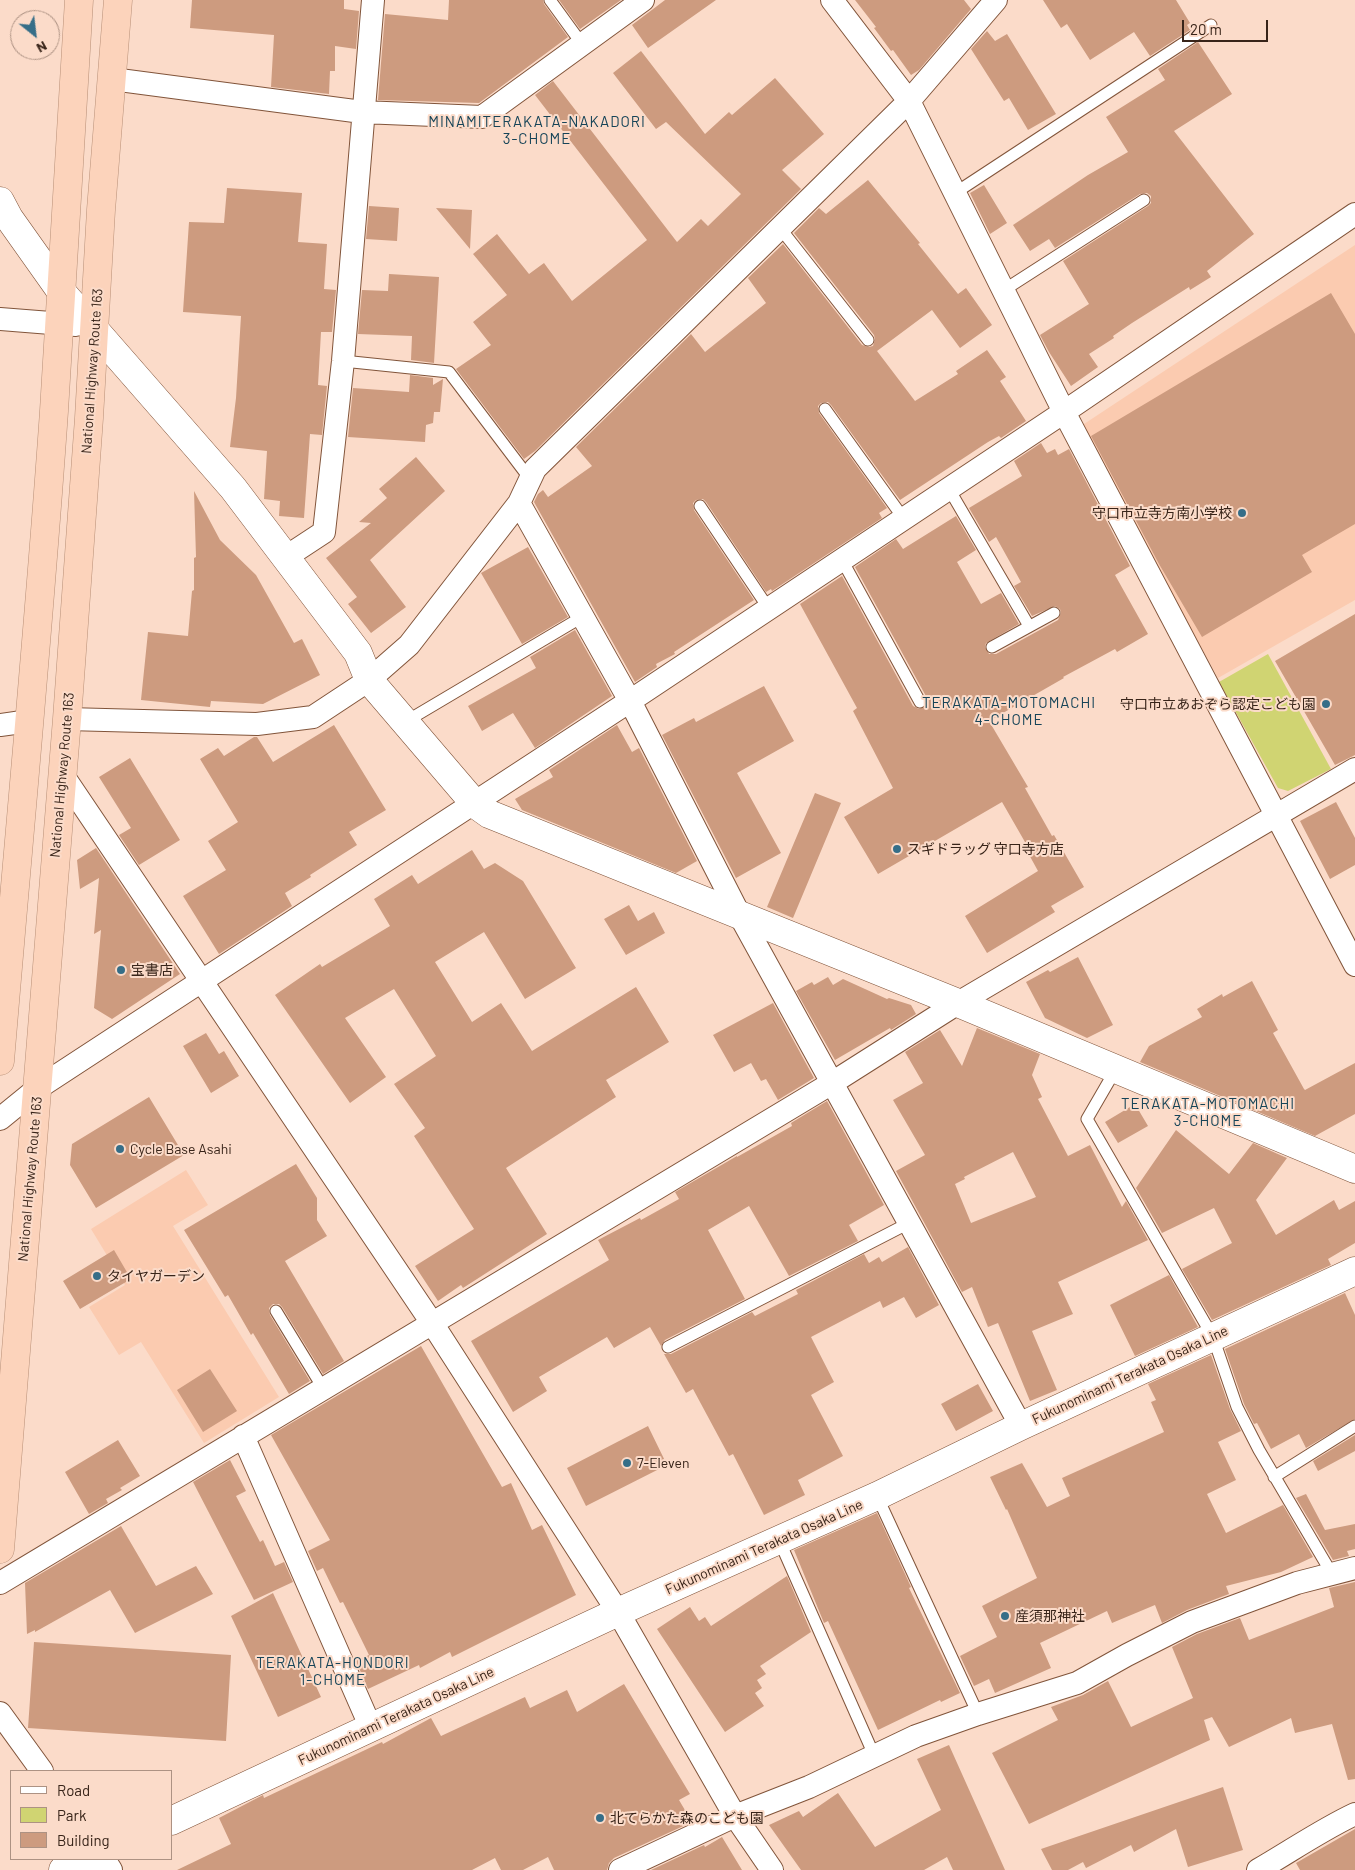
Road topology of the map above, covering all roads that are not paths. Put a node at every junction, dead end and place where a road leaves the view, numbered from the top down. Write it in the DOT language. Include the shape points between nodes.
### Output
graph roads {
  1 [pos="79,0"];
  2 [pos="118,0"];
  3 [pos="373,0"];
  4 [pos="550,0"];
  5 [pos="643,0"];
  6 [pos="832,0"];
  7 [pos="996,0"];
  8 [pos="1211,25"];
  9 [pos="582,44"];
  10 [pos="112,79"];
  11 [pos="909,101"];
  12 [pos="362,112"];
  13 [pos="955,193"];
  14 [pos="1144,200"];
  15 [pos="0,201"];
  16 [pos="1355,214"];
  17 [pos="780,228"];
  18 [pos="60,290"];
  19 [pos="1004,290"];
  20 [pos="0,319"];
  21 [pos="58,323"];
  22 [pos="95,328"];
  23 [pos="868,340"];
  24 [pos="343,361"];
  25 [pos="825,409"];
  26 [pos="1064,412"];
  27 [pos="530,479"];
  28 [pos="949,489"];
  29 [pos="519,503"];
  30 [pos="700,506"];
  31 [pos="904,519"];
  32 [pos="286,557"];
  33 [pos="842,560"];
  34 [pos="769,609"];
  35 [pos="1054,612"];
  36 [pos="582,617"];
  37 [pos="1029,626"];
  38 [pos="992,647"];
  39 [pos="369,680"];
  40 [pos="630,702"];
  41 [pos="920,702"];
  42 [pos="67,719"];
  43 [pos="29,721"];
  44 [pos="405,722"];
  45 [pos="0,724"];
  46 [pos="1355,769"];
  47 [pos="62,774"];
  48 [pos="475,804"];
  49 [pos="1275,815"];
  50 [pos="739,914"];
  51 [pos="1355,965"];
  52 [pos="201,982"];
  53 [pos="958,1003"];
  54 [pos="0,1061"];
  55 [pos="1116,1069"];
  56 [pos="832,1083"];
  57 [pos="38,1088"];
  58 [pos="0,1119"];
  59 [pos="1355,1169"];
  60 [pos="909,1224"];
  61 [pos="1355,1270"];
  62 [pos="276,1311"];
  63 [pos="432,1323"];
  64 [pos="1213,1337"];
  65 [pos="668,1347"];
  66 [pos="323,1388"];
  67 [pos="1021,1426"];
  68 [pos="1355,1426"];
  69 [pos="243,1436"];
  70 [pos="1274,1477"];
  71 [pos="877,1496"];
  72 [pos="779,1540"];
  73 [pos="0,1549"];
  74 [pos="1355,1568"];
  75 [pos="1332,1574"];
  76 [pos="0,1583"];
  77 [pos="618,1612"];
  78 [pos="0,1713"];
  79 [pos="978,1714"];
  80 [pos="371,1728"];
  81 [pos="874,1755"];
  82 [pos="41,1770"];
  83 [pos="1355,1814"];
  84 [pos="734,1816"];
  85 [pos="172,1821"];
  86 [pos="88,1860"];
  87 [pos="1272,1867"];
  88 [pos="624,1869"];
  89 [pos="63,1870"];
  90 [pos="772,1870"];
  1 -- 18 [label="highway"];
  2 -- 10 [label="highway, National Highway Route 163"];
  3 -- 12 [label="street"];
  4 -- 9 [label="lane"];
  5 -- 9 [label="street"];
  6 -- 11 [label="street"];
  7 -- 11 [label="street"];
  8 -- 13 [label="lane"];
  9 -- 12 [label="street" via="482,117"];
  10 -- 12 [label="street"];
  10 -- 22 [label="highway, National Highway Route 163"];
  11 -- 13 [label="street"];
  11 -- 17 [label="street"];
  12 -- 24 [label="street"];
  13 -- 19 [label="street"];
  14 -- 19 [label="lane"];
  15 -- 18 [label="street"];
  16 -- 26 [label="street"];
  17 -- 23 [label="lane"];
  17 -- 27 [label="street" via="535,469"];
  18 -- 21 [label="highway"];
  18 -- 22 [label="street"];
  19 -- 26 [label="street"];
  20 -- 21 [label="street"];
  21 -- 22 [label="street"];
  21 -- 43 [label="highway"];
  22 -- 32 [label="street" via="233,488"];
  22 -- 42 [label="highway, National Highway Route 163"];
  24 -- 27 [label="lane" via="449,372"];
  24 -- 32 [label="street" via="324,532"];
  25 -- 31 [label="lane"];
  26 -- 28 [label="street"];
  26 -- 49 [label="street"];
  27 -- 29 [label="street"];
  28 -- 31 [label="street"];
  28 -- 37 [label="lane"];
  29 -- 36 [label="street"];
  29 -- 39 [label="street" via="409,645"];
  30 -- 34 [label="lane"];
  31 -- 33 [label="street"];
  32 -- 39 [label="street" via="358,653"];
  33 -- 34 [label="street"];
  33 -- 41 [label="lane"];
  34 -- 40 [label="street"];
  35 -- 37 [label="lane"];
  36 -- 40 [label="street"];
  36 -- 44 [label="lane"];
  37 -- 38 [label="lane"];
  39 -- 42 [label="street" via="312,717 257,724"];
  39 -- 44 [label="street"];
  40 -- 48 [label="street"];
  40 -- 50 [label="street"];
  42 -- 47 [label="highway, National Highway Route 163"];
  43 -- 45 [label="street"];
  43 -- 54 [label="highway"];
  44 -- 48 [label="street"];
  46 -- 49 [label="street"];
  47 -- 52 [label="street"];
  47 -- 57 [label="highway, National Highway Route 163"];
  48 -- 50 [label="street" via="489,814"];
  48 -- 52 [label="street"];
  49 -- 51 [label="street"];
  49 -- 53 [label="street"];
  50 -- 53 [label="street"];
  50 -- 56 [label="street"];
  52 -- 57 [label="street"];
  52 -- 63 [label="street"];
  53 -- 55 [label="street"];
  53 -- 56 [label="street"];
  55 -- 59 [label="street"];
  55 -- 64 [label="lane" via="1087,1119"];
  56 -- 60 [label="street"];
  56 -- 63 [label="street"];
  57 -- 58 [label="street"];
  57 -- 73 [label="highway, National Highway Route 163"];
  60 -- 65 [label="lane"];
  60 -- 67 [label="street"];
  61 -- 64 [label="street, Fukunominami Terakata Osaka Line"];
  62 -- 66 [label="lane"];
  63 -- 66 [label="street"];
  63 -- 77 [label="street"];
  64 -- 67 [label="street, Fukunominami Terakata Osaka Line"];
  64 -- 70 [label="lane" via="1237,1407"];
  66 -- 69 [label="street"];
  67 -- 71 [label="street, Fukunominami Terakata Osaka Line"];
  68 -- 70 [label="lane"];
  69 -- 76 [label="street"];
  69 -- 80 [label="street"];
  70 -- 75 [label="lane"];
  71 -- 72 [label="street, Fukunominami Terakata Osaka Line"];
  71 -- 79 [label="lane"];
  72 -- 77 [label="street, Fukunominami Terakata Osaka Line"];
  72 -- 81 [label="lane"];
  74 -- 75 [label="street"];
  75 -- 79 [label="street" via="1297,1583 1192,1622 1077,1683"];
  77 -- 80 [label="street, Fukunominami Terakata Osaka Line"];
  77 -- 84 [label="street"];
  78 -- 82 [label="street"];
  79 -- 81 [label="street"];
  80 -- 85 [label="street, Fukunominami Terakata Osaka Line"];
  81 -- 84 [label="street" via="809,1787"];
  83 -- 87 [label="street" via="1324,1829"];
  84 -- 88 [label="street"];
  84 -- 90 [label="street"];
  86 -- 89 [label="street"];
}
